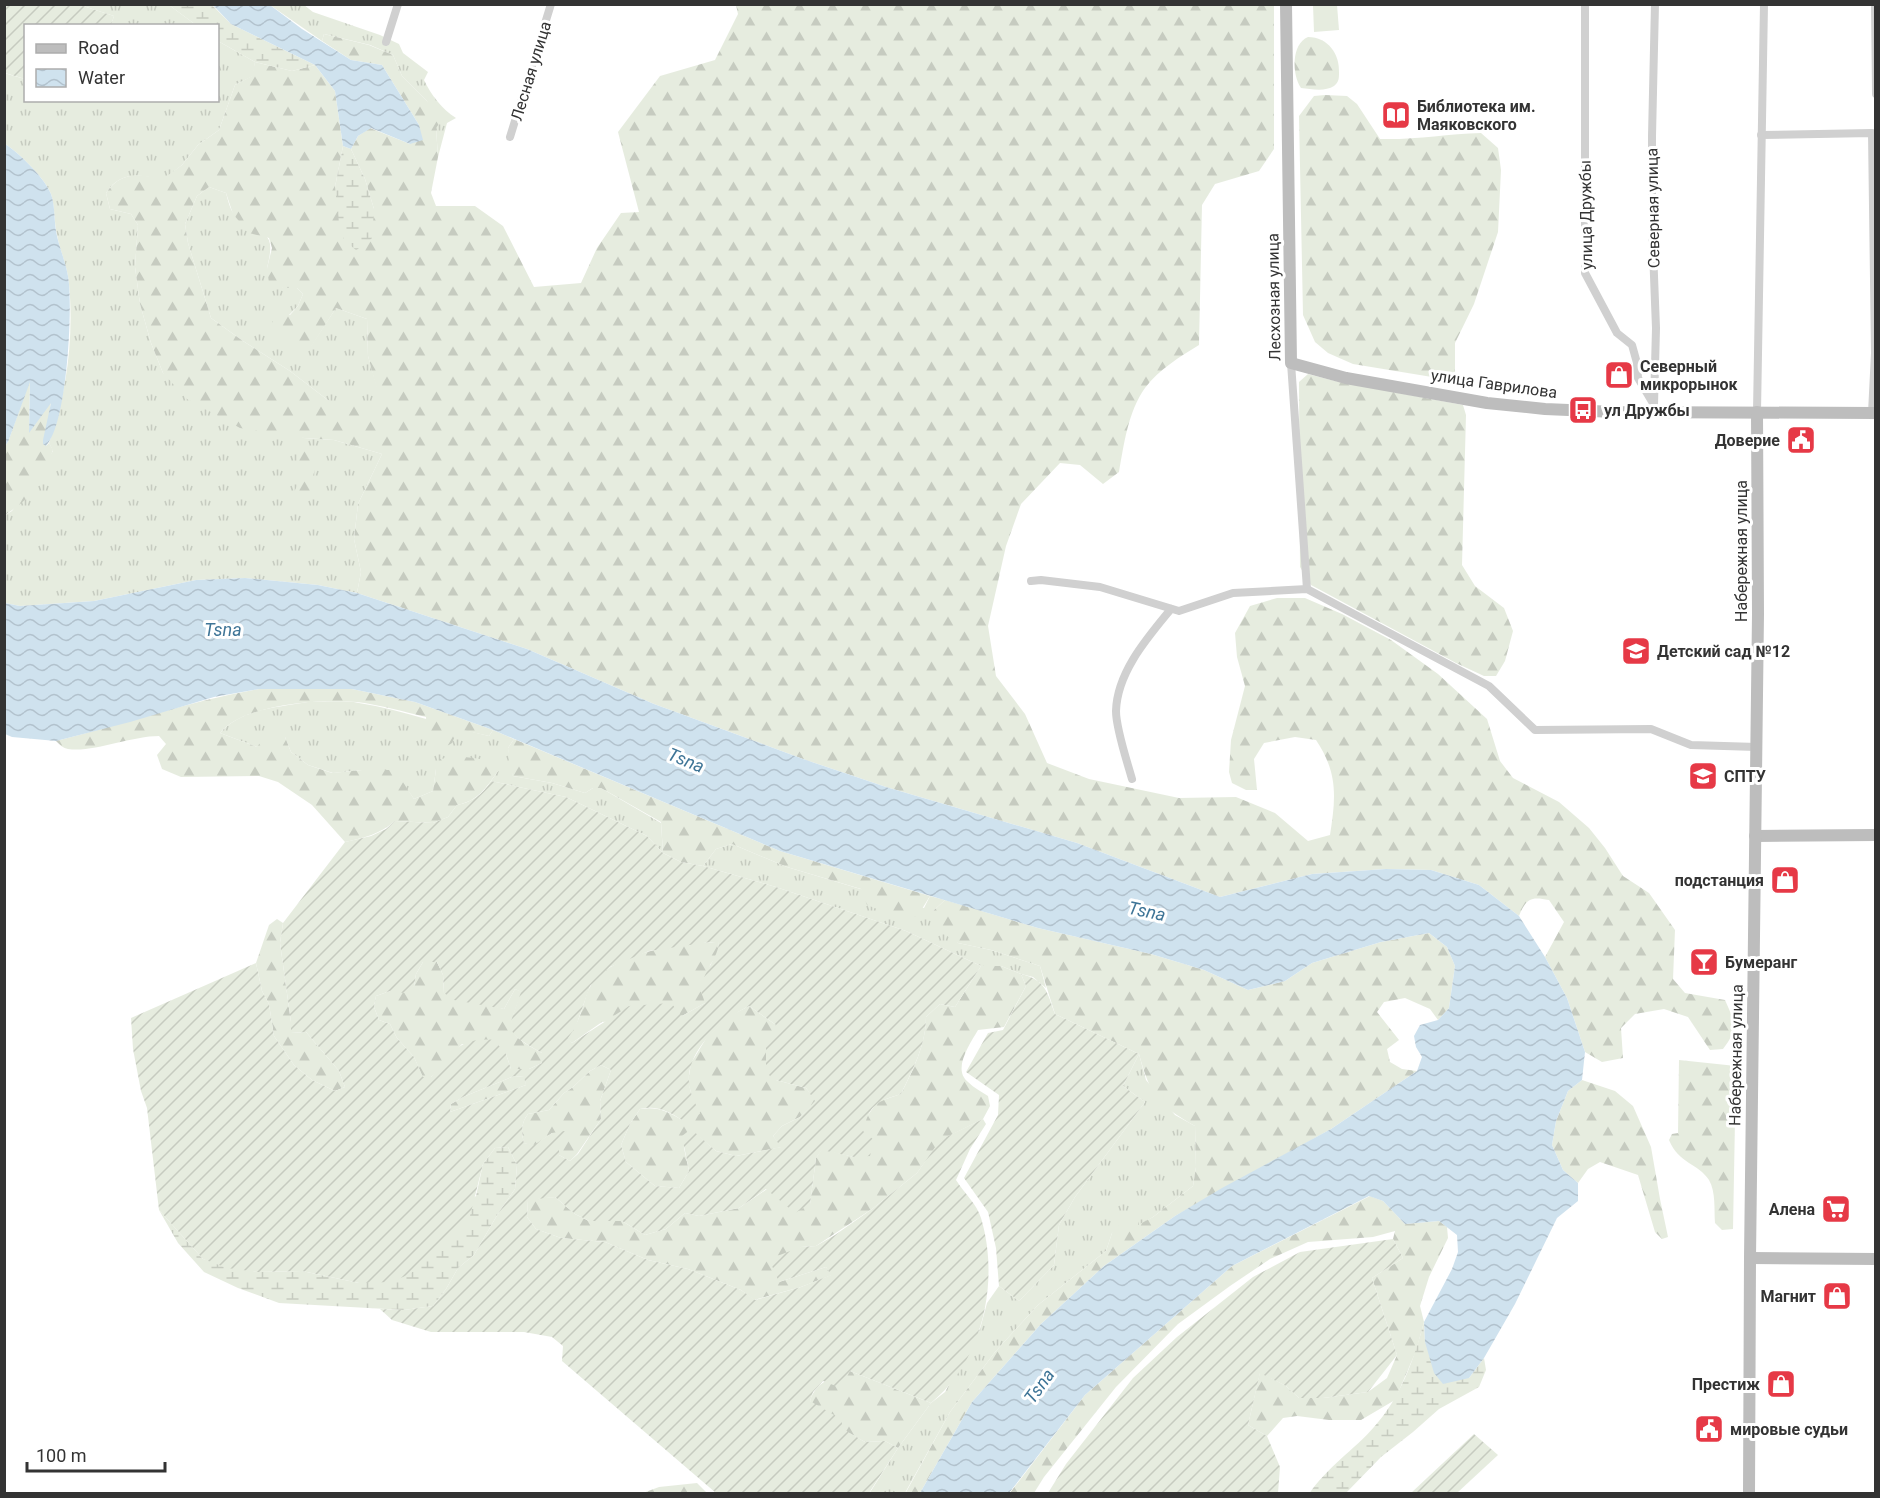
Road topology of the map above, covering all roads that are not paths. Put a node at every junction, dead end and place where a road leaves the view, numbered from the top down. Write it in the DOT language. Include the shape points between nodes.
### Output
graph roads {
  1 [pos="398,4"];
  2 [pos="551,4"];
  3 [pos="1286,4"];
  4 [pos="1585,4"];
  5 [pos="1655,4"];
  6 [pos="1764,4"];
  7 [pos="1875,4"];
  8 [pos="386,42"];
  9 [pos="1875,94"];
  10 [pos="1761,135"];
  11 [pos="510,137"];
  12 [pos="1291,363"];
  13 [pos="1654,408"];
  14 [pos="1757,412"];
  15 [pos="1874,413"];
  16 [pos="1031,582"];
  17 [pos="1307,589"];
  18 [pos="1171,609"];
  19 [pos="1757,747"];
  20 [pos="1132,780"];
  21 [pos="1875,835"];
  22 [pos="1755,836"];
  23 [pos="1750,1258"];
  24 [pos="1875,1259"];
  25 [pos="1749,1494"];
  1 -- 8 [label="street"];
  2 -- 11 [label="street, Лесная улица"];
  3 -- 12 [label="street, Лесхозная улица"];
  4 -- 13 [label="street, улица Дружбы" via="1585,273 1617,333 1632,345 1638,378"];
  5 -- 13 [label="street, Северная улица"];
  6 -- 10 [label="street, Набережная улица"];
  7 -- 9 [label="street"];
  10 -- 14 [label="street, Набережная улица"];
  10 -- 15 [label="street" via="1872,133"];
  12 -- 13 [label="street, улица Гаврилова" via="1346,378 1487,403 1545,409"];
  12 -- 17 [label="street, Лесхозная улица"];
  13 -- 14 [label="street, улица Гаврилова"];
  14 -- 15 [label="street, улица Гаврилова"];
  14 -- 19 [label="street, Набережная улица"];
  16 -- 18 [label="street" via="1100,586"];
  17 -- 18 [label="street" via="1233,593 1179,611"];
  17 -- 19 [label="street" via="1489,686 1535,729 1652,729 1691,745"];
  18 -- 20 [label="street" via="1148,637 1120,690 1116,712"];
  19 -- 22 [label="street, Набережная улица"];
  21 -- 22 [label="street"];
  22 -- 23 [label="street, Набережная улица"];
  23 -- 24 [label="street"];
  23 -- 25 [label="street, Набережная улица"];
}
